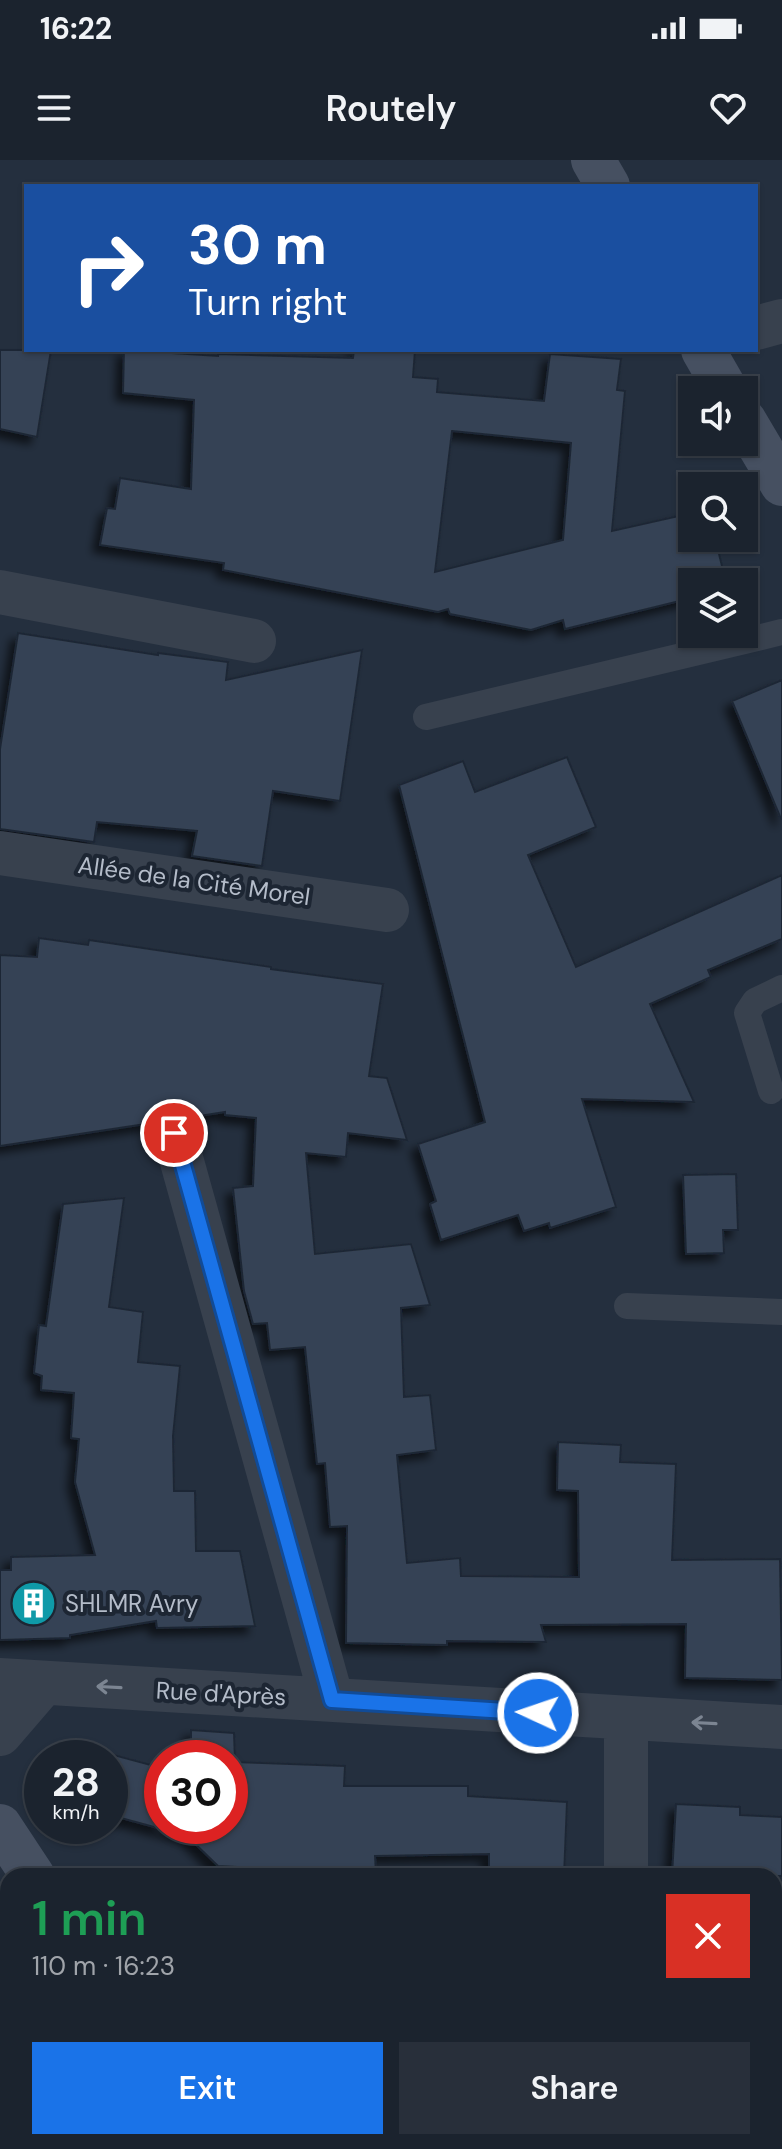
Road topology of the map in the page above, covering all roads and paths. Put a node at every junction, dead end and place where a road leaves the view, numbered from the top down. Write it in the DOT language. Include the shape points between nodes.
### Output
graph roads {
  1 [pos="593,160"];
  2 [pos="607,184"];
  3 [pos="782,321"];
  4 [pos="758,327"];
  5 [pos="704,352"];
  6 [pos="718,376"];
  7 [pos="758,444"];
  8 [pos="782,484"];
  9 [pos="0,592"];
  10 [pos="782,632"];
  11 [pos="254,641"];
  12 [pos="426,717"];
  13 [pos="0,853"];
  14 [pos="387,910"];
  15 [pos="782,988"];
  16 [pos="771,1091"];
  17 [pos="174,1133"];
  18 [pos="627,1306"];
  19 [pos="782,1312"];
  20 [pos="0,1680"];
  21 [pos="43,1684"];
  22 [pos="332,1700"];
  23 [pos="626,1718"];
  24 [pos="782,1727"];
  25 [pos="0,1734"];
  26 [pos="0,1826"];
  27 [pos="28,1868"];
  28 [pos="626,1868"];
  1 -- 2 [label="main road"];
  3 -- 4 [label="street"];
  5 -- 6 [label="main road"];
  7 -- 8 [label="main road"];
  9 -- 11 [label="street"];
  10 -- 12 [label="lane"];
  13 -- 14 [label="street, Allée de la Cité Morel"];
  15 -- 16 [label="lane" via="755,1001 747,1013"];
  17 -- 22 [label="street"];
  18 -- 19 [label="lane"];
  20 -- 21 [label="street, Rue d'Après"];
  22 -- 21 [label="street, Rue d'Après, one-way"];
  21 -- 25 [label="street"];
  22 -- 23 [label="street, Rue d'Après"];
  24 -- 23 [label="street, Rue d'Après, one-way"];
  23 -- 28 [label="street"];
  26 -- 27 [label="main road"];
}
